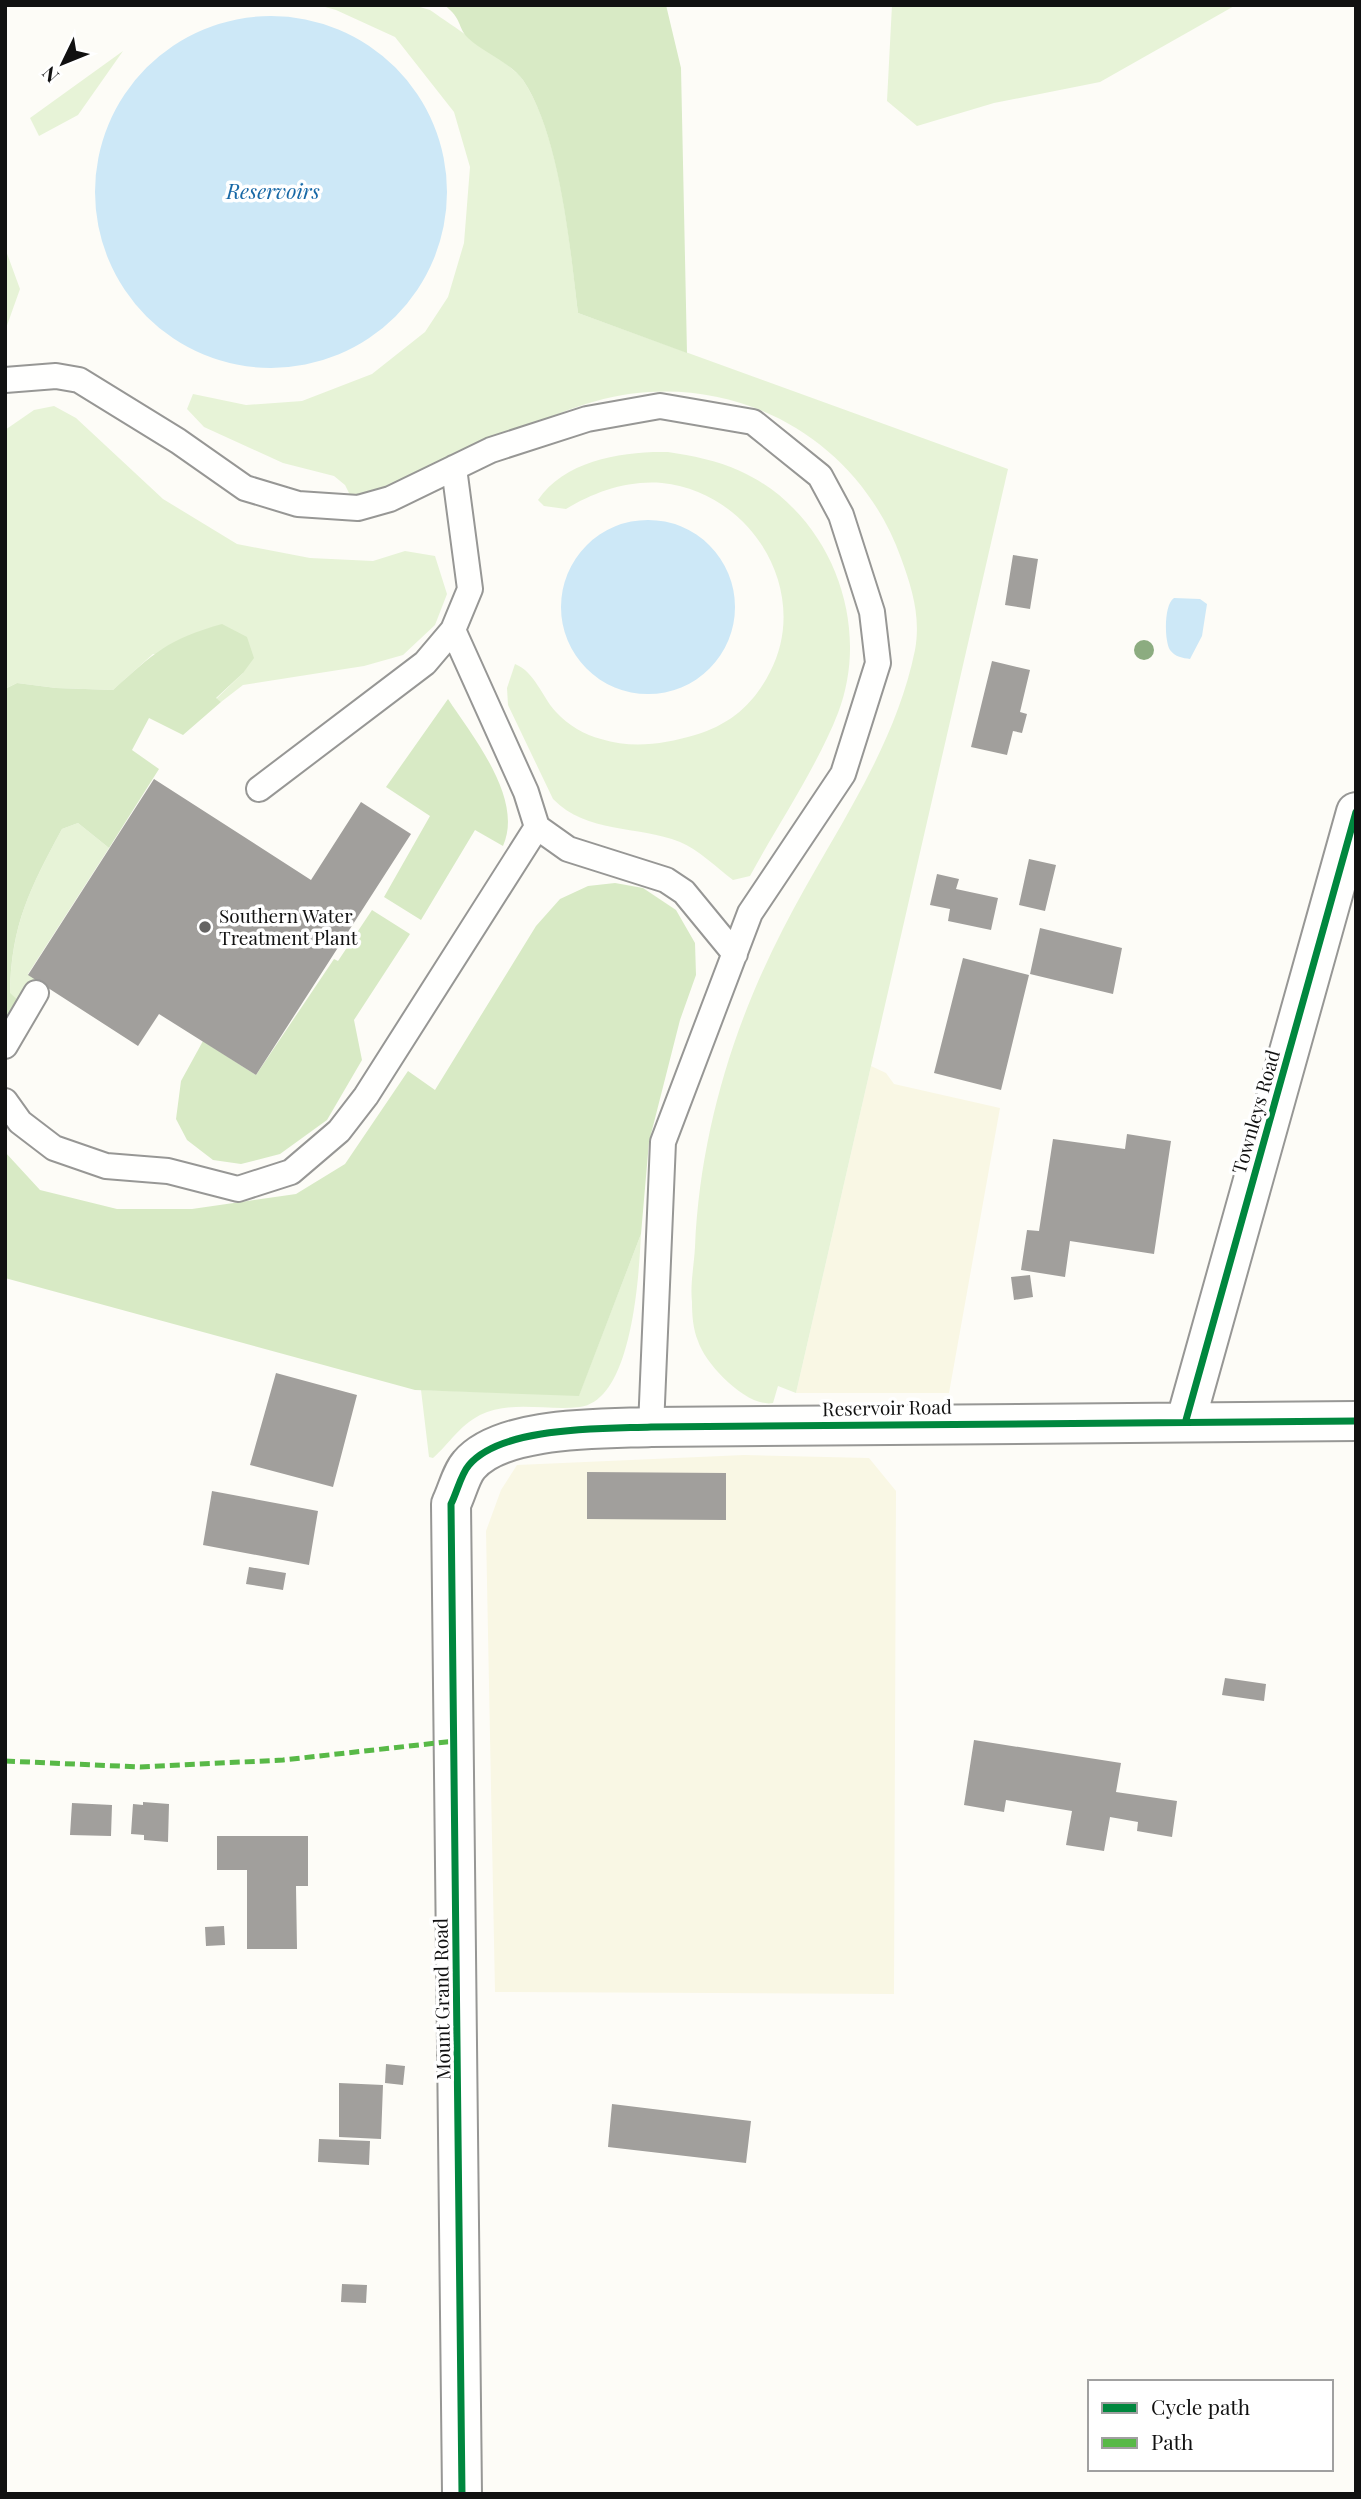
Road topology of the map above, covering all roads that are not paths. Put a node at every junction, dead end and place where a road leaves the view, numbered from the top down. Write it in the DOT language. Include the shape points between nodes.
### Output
graph roads {
  1 [pos="5,380"];
  2 [pos="454,468"];
  3 [pos="453,629"];
  4 [pos="259,789"];
  5 [pos="1356,812"];
  6 [pos="537,827"];
  7 [pos="735,954"];
  8 [pos="36,993"];
  9 [pos="5,1046"];
  10 [pos="5,1101"];
  11 [pos="1186,1420"];
  12 [pos="1356,1421"];
  13 [pos="651,1427"];
  14 [pos="451,1504"];
  15 [pos="462,2494"];
  1 -- 2 [label="lane" via="56,376 79,380 245,488 298,504 358,508 390,499"];
  2 -- 3 [label="lane" via="470,589"];
  2 -- 7 [label="lane" via="491,450 586,419 660,406 753,422 820,476 841,515 872,612 878,663 843,774 750,913"];
  3 -- 4 [label="lane" via="425,663"];
  3 -- 6 [label="lane"];
  5 -- 11 [label="street, Townleys Road"];
  6 -- 7 [label="lane" via="568,849 666,880 684,892"];
  6 -- 10 [label="lane" via="366,1096 340,1130 291,1172 238,1189 168,1171 106,1166 54,1149 20,1122"];
  7 -- 13 [label="lane" via="663,1142"];
  8 -- 9 [label="lane"];
  11 -- 12 [label="street, Reservoir Road"];
  11 -- 13 [label="street, Reservoir Road"];
  13 -- 14 [label="street, Reservoir Road" via="548,1432 505,1442 470,1464"];
  14 -- 15 [label="street, Mount Grand Road"];
}
